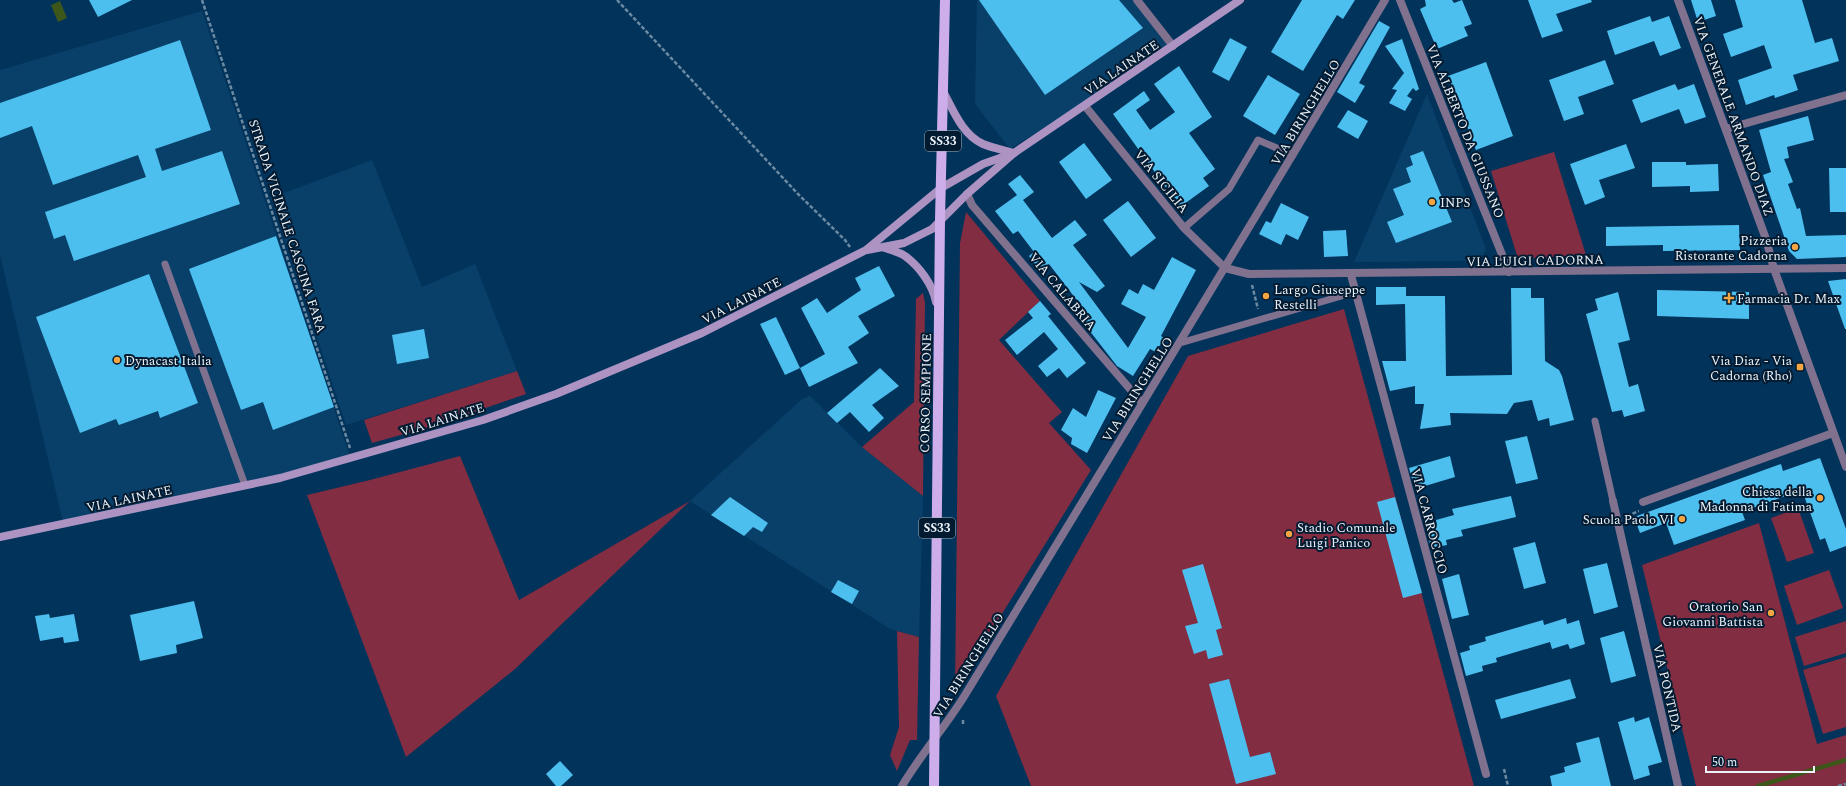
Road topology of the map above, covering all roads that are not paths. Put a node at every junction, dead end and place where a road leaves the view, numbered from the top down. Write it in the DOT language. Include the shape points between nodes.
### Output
graph roads {
  1 [pos="945,0"];
  2 [pos="1137,0"];
  3 [pos="1240,0"];
  4 [pos="1385,0"];
  5 [pos="1400,0"];
  6 [pos="1678,0"];
  7 [pos="1173,46"];
  8 [pos="944,93"];
  9 [pos="1846,95"];
  10 [pos="1085,106"];
  11 [pos="1726,129"];
  12 [pos="1014,153"];
  13 [pos="1293,155"];
  14 [pos="941,188"];
  15 [pos="967,194"];
  16 [pos="940,220"];
  17 [pos="1184,228"];
  18 [pos="884,247"];
  19 [pos="866,250"];
  20 [pos="165,264"];
  21 [pos="1225,268"];
  22 [pos="1846,268"];
  23 [pos="1774,269"];
  24 [pos="1509,272"];
  25 [pos="1351,275"];
  26 [pos="1355,292"];
  27 [pos="939,317"];
  28 [pos="1180,343"];
  29 [pos="1142,403"];
  30 [pos="1595,421"];
  31 [pos="1833,433"];
  32 [pos="1844,456"];
  33 [pos="1846,467"];
  34 [pos="245,485"];
  35 [pos="1613,501"];
  36 [pos="1643,502"];
  37 [pos="0,537"];
  38 [pos="935,739"];
  39 [pos="1486,774"];
  40 [pos="902,786"];
  41 [pos="934,786"];
  42 [pos="1678,786"];
  1 -- 8 [label="main road, CORSO SEMPIONE / SS33"];
  2 -- 7 [label="street"];
  3 -- 7 [label="main road, VIA LAINATE"];
  4 -- 13 [label="street, VIA BIRINGHELLO"];
  5 -- 24 [label="street, VIA ALBERTO DA GIUSSANO"];
  6 -- 11 [label="street, VIA GENERALE ARMANDO DIAZ"];
  7 -- 10 [label="main road, VIA LAINATE"];
  8 -- 12 [label="main road" via="958,120 973,138 984,145"];
  8 -- 14 [label="main road, CORSO SEMPIONE / SS33"];
  9 -- 11 [label="street"];
  10 -- 12 [label="main road, VIA LAINATE"];
  10 -- 17 [label="street, VIA SICILIA"];
  11 -- 23 [label="street, VIA GENERALE ARMANDO DIAZ" via="1766,239"];
  12 -- 14 [label="main road, VIA LAINATE" via="983,164"];
  12 -- 15 [label="main road, VIA LAINATE"];
  13 -- 17 [label="lane" via="1258,140 1228,189"];
  13 -- 21 [label="street, VIA BIRINGHELLO"];
  14 -- 16 [label="main road, CORSO SEMPIONE / SS33"];
  14 -- 19 [label="main road, VIA LAINATE"];
  15 -- 16 [label="main road, VIA LAINATE"];
  15 -- 29 [label="street, VIA CALABRIA" via="972,205"];
  16 -- 18 [label="main road, VIA LAINATE" via="932,229 918,237"];
  16 -- 27 [label="main road, CORSO SEMPIONE / SS33"];
  17 -- 21 [label="street, VIA SICILIA"];
  18 -- 19 [label="main road, VIA LAINATE"];
  18 -- 27 [label="main road" via="905,256 921,272 934,293"];
  19 -- 34 [label="main road, VIA LAINATE" via="702,333 556,394 483,420 353,458"];
  20 -- 34 [label="lane"];
  21 -- 25 [label="street, VIA LUIGI CADORNA" via="1249,274"];
  21 -- 28 [label="street, VIA BIRINGHELLO"];
  22 -- 23 [label="street, VIA LUIGI CADORNA"];
  23 -- 24 [label="street, VIA LUIGI CADORNA"];
  23 -- 31 [label="street, VIA GENERALE ARMANDO DIAZ"];
  24 -- 25 [label="street, VIA LUIGI CADORNA"];
  25 -- 26 [label="street, VIA CARROCCIO"];
  26 -- 28 [label="lane"];
  26 -- 39 [label="street, VIA CARROCCIO"];
  27 -- 38 [label="main road, CORSO SEMPIONE / SS33"];
  28 -- 29 [label="street, VIA BIRINGHELLO"];
  29 -- 38 [label="street, VIA BIRINGHELLO" via="963,698"];
  30 -- 35 [label="lane"];
  31 -- 32 [label="street, VIA GENERALE ARMANDO DIAZ"];
  31 -- 36 [label="street"];
  32 -- 33 [label="street, VIA GENERALE ARMANDO DIAZ"];
  34 -- 37 [label="main road, VIA LAINATE"];
  35 -- 42 [label="street, VIA PONTIDA"];
  38 -- 40 [label="street, VIA BIRINGHELLO" via="914,765"];
  38 -- 41 [label="main road, CORSO SEMPIONE / SS33"];
}
